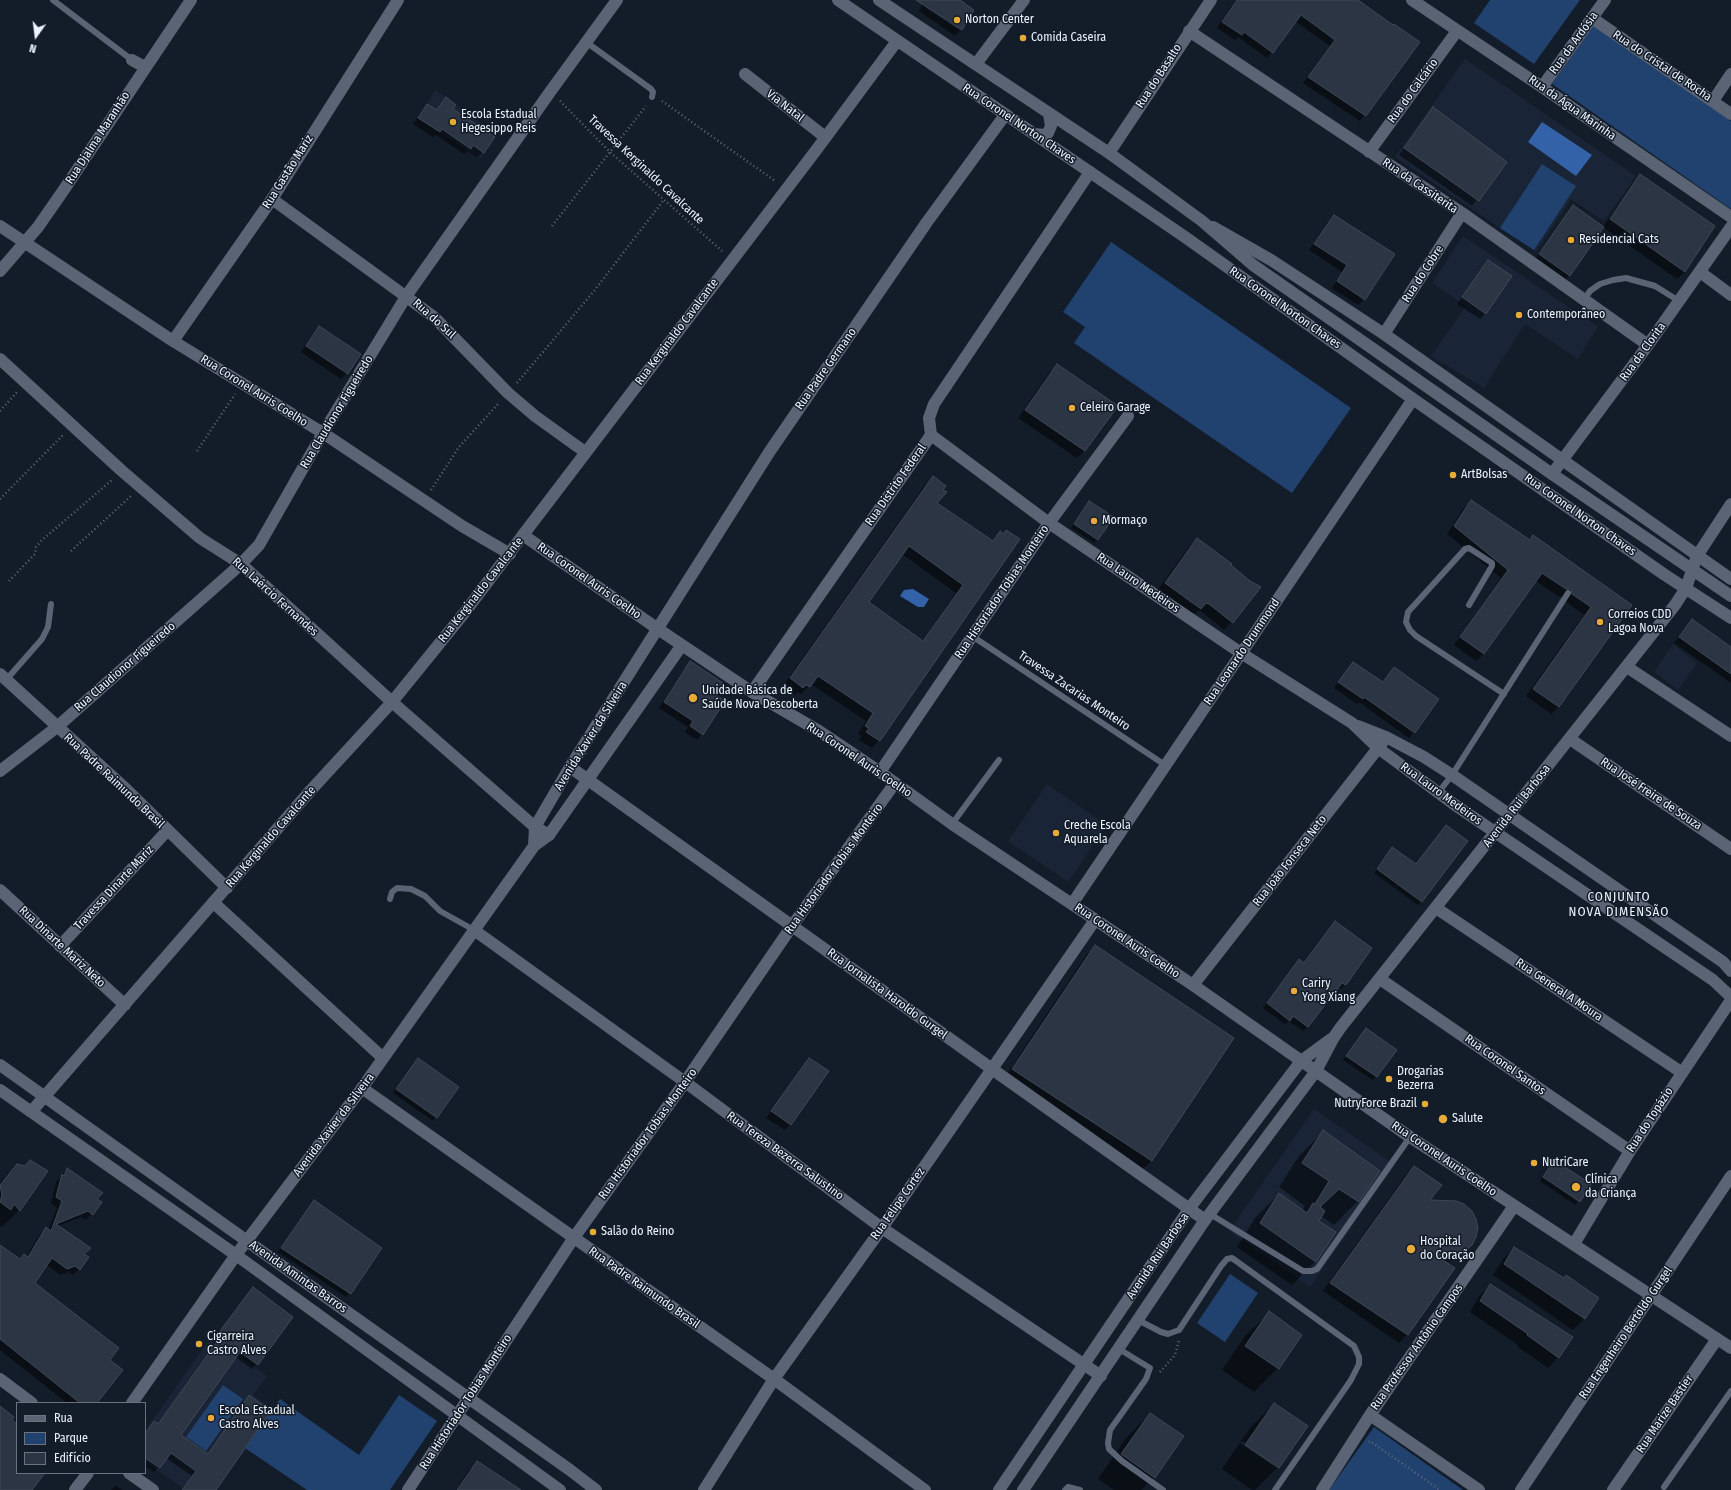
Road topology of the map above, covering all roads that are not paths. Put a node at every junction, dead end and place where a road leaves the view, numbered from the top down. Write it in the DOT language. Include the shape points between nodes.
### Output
graph roads {
  1 [pos="54,0"];
  2 [pos="191,0"];
  3 [pos="398,0"];
  4 [pos="617,0"];
  5 [pos="838,0"];
  6 [pos="879,0"];
  7 [pos="1024,0"];
  8 [pos="1211,0"];
  9 [pos="1605,0"];
  10 [pos="1419,2"];
  11 [pos="1592,18"];
  12 [pos="1189,31"];
  13 [pos="1457,31"];
  14 [pos="897,40"];
  15 [pos="586,42"];
  16 [pos="132,60"];
  17 [pos="976,64"];
  18 [pos="145,67"];
  19 [pos="745,74"];
  20 [pos="1731,74"];
  21 [pos="1542,87"];
  22 [pos="653,96"];
  23 [pos="1713,101"];
  24 [pos="1049,114"];
  25 [pos="1731,114"];
  26 [pos="1005,115"];
  27 [pos="1034,134"];
  28 [pos="825,137"];
  29 [pos="1369,152"];
  30 [pos="1109,153"];
  31 [pos="1090,172"];
  32 [pos="272,199"];
  33 [pos="1462,213"];
  34 [pos="1731,218"];
  35 [pos="1202,221"];
  36 [pos="0,226"];
  37 [pos="1731,227"];
  38 [pos="25,242"];
  39 [pos="0,271"];
  40 [pos="1700,272"];
  41 [pos="407,295"];
  42 [pos="1731,295"];
  43 [pos="1584,300"];
  44 [pos="1679,301"];
  45 [pos="1384,334"];
  46 [pos="173,341"];
  47 [pos="1648,345"];
  48 [pos="0,359"];
  49 [pos="1413,399"];
  50 [pos="1128,416"];
  51 [pos="322,433"];
  52 [pos="931,435"];
  53 [pos="585,452"];
  54 [pos="1562,461"];
  55 [pos="1552,474"];
  56 [pos="1731,504"];
  57 [pos="1049,523"];
  58 [pos="524,535"];
  59 [pos="510,554"];
  60 [pos="1697,556"];
  61 [pos="241,564"];
  62 [pos="1693,570"];
  63 [pos="1731,579"];
  64 [pos="1686,588"];
  65 [pos="1568,593"];
  66 [pos="1731,596"];
  67 [pos="51,604"];
  68 [pos="1469,605"];
  69 [pos="1731,618"];
  70 [pos="658,630"];
  71 [pos="972,636"];
  72 [pos="682,645"];
  73 [pos="1241,653"];
  74 [pos="1627,667"];
  75 [pos="3,677"];
  76 [pos="752,692"];
  77 [pos="1504,694"];
  78 [pos="392,702"];
  79 [pos="1352,723"];
  80 [pos="57,727"];
  81 [pos="1731,736"];
  82 [pos="1386,737"];
  83 [pos="1570,739"];
  84 [pos="1378,748"];
  85 [pos="999,760"];
  86 [pos="1165,765"];
  87 [pos="570,767"];
  88 [pos="0,771"];
  89 [pos="880,772"];
  90 [pos="1452,775"];
  91 [pos="588,780"];
  92 [pos="895,783"];
  93 [pos="1438,792"];
  94 [pos="1510,816"];
  95 [pos="952,824"];
  96 [pos="535,828"];
  97 [pos="167,831"];
  98 [pos="1496,833"];
  99 [pos="549,835"];
  100 [pos="534,846"];
  101 [pos="1731,848"];
  102 [pos="227,888"];
  103 [pos="0,890"];
  104 [pos="390,900"];
  105 [pos="215,904"];
  106 [pos="1072,904"];
  107 [pos="1436,908"];
  108 [pos="1094,920"];
  109 [pos="792,926"];
  110 [pos="472,929"];
  111 [pos="60,946"];
  112 [pos="1731,971"];
  113 [pos="1380,979"];
  114 [pos="1193,985"];
  115 [pos="1731,997"];
  116 [pos="1731,1000"];
  117 [pos="125,1005"];
  118 [pos="1334,1037"];
  119 [pos="383,1058"];
  120 [pos="1301,1060"];
  121 [pos="0,1065"];
  122 [pos="992,1070"];
  123 [pos="1316,1071"];
  124 [pos="1681,1072"];
  125 [pos="685,1082"];
  126 [pos="362,1088"];
  127 [pos="0,1090"];
  128 [pos="44,1096"];
  129 [pos="31,1112"];
  130 [pos="1410,1136"];
  131 [pos="1630,1151"];
  132 [pos="1731,1176"];
  133 [pos="1514,1206"];
  134 [pos="1189,1209"];
  135 [pos="1208,1217"];
  136 [pos="882,1228"];
  137 [pos="573,1238"];
  138 [pos="246,1241"];
  139 [pos="1574,1244"];
  140 [pos="236,1255"];
  141 [pos="1650,1295"];
  142 [pos="1138,1320"];
  143 [pos="1716,1339"];
  144 [pos="1731,1348"];
  145 [pos="1119,1349"];
  146 [pos="1085,1364"];
  147 [pos="1101,1376"];
  148 [pos="0,1379"];
  149 [pos="774,1379"];
  150 [pos="1731,1391"];
  151 [pos="469,1398"];
  152 [pos="31,1402"];
  153 [pos="133,1402"];
  154 [pos="1370,1415"];
  155 [pos="457,1417"];
  156 [pos="130,1474"];
  157 [pos="85,1475"];
  158 [pos="1664,1487"];
  159 [pos="75,1490"];
  160 [pos="153,1490"];
  161 [pos="408,1490"];
  162 [pos="560,1490"];
  163 [pos="596,1490"];
  164 [pos="704,1490"];
  165 [pos="925,1490"];
  166 [pos="999,1490"];
  167 [pos="1023,1490"];
  168 [pos="1065,1490"];
  169 [pos="1080,1490"];
  170 [pos="1163,1490"];
  171 [pos="1275,1490"];
  172 [pos="1322,1490"];
  173 [pos="1479,1490"];
  174 [pos="1521,1490"];
  175 [pos="1613,1490"];
  1 -- 16 [label="lane"];
  2 -- 18 [label="street, Rua Djalma Maranhão"];
  3 -- 32 [label="street, Rua Gastão Mariz"];
  4 -- 15 [label="street, Rua Claudionor Figueiredo"];
  5 -- 14 [label="street, Rua Coronel Norton Chaves"];
  6 -- 17 [label="street, Rua Coronel Norton Chaves"];
  7 -- 17 [label="street"];
  8 -- 12 [label="street, Rua do Basalto"];
  9 -- 11 [label="street, Rua da Ardósia"];
  10 -- 13 [label="street, Rua da Água Marinha"];
  11 -- 21 [label="street, Rua da Ardósia"];
  11 -- 23 [label="street, Rua do Cristal de Rocha"];
  12 -- 29 [label="street, Rua da Cassiterita"];
  12 -- 30 [label="street, Rua do Basalto"];
  13 -- 21 [label="street, Rua da Água Marinha"];
  13 -- 29 [label="street, Rua do Calcário"];
  14 -- 26 [label="street, Rua Coronel Norton Chaves"];
  14 -- 28 [label="street, Rua Kerginaldo Cavalcante"];
  15 -- 22 [label="lane" via="651,89"];
  15 -- 41 [label="street, Rua Claudionor Figueiredo"];
  16 -- 18 [label="street"];
  17 -- 24 [label="street, Rua Coronel Norton Chaves"];
  18 -- 38 [label="street, Rua Djalma Maranhão" via="63,191"];
  19 -- 28 [label="street, Via Natal"];
  20 -- 23 [label="street"];
  21 -- 34 [label="street, Rua da Água Marinha"];
  23 -- 25 [label="street, Rua do Cristal de Rocha"];
  24 -- 27 [label="street" via="1051,126 1048,133"];
  24 -- 30 [label="street, Rua Coronel Norton Chaves"];
  26 -- 27 [label="street, Rua Coronel Norton Chaves"];
  26 -- 70 [label="street, Rua Padre Germano" via="927,222 770,451"];
  27 -- 31 [label="street, Rua Coronel Norton Chaves"];
  28 -- 53 [label="street, Rua Kerginaldo Cavalcante"];
  29 -- 33 [label="street, Rua da Cassiterita"];
  30 -- 35 [label="street, Rua Coronel Norton Chaves"];
  31 -- 49 [label="street, Rua Coronel Norton Chaves"];
  31 -- 52 [label="street, Rua Distrito Federal" via="934,404 929,418"];
  32 -- 41 [label="street, Rua do Sul"];
  32 -- 46 [label="street, Rua Gastão Mariz"];
  33 -- 43 [label="street, Rua da Cassiterita"];
  33 -- 45 [label="street, Rua do Cobre"];
  35 -- 45 [label="street, Rua Coronel Norton Chaves" via="1271,260"];
  35 -- 55 [label="street, Rua Coronel Norton Chaves" via="1253,265"];
  36 -- 38 [label="street, Rua Coronel Auris Coelho"];
  37 -- 40 [label="street, Rua da Clorita"];
  38 -- 39 [label="street, Rua Djalma Maranhão"];
  38 -- 46 [label="street, Rua Coronel Auris Coelho"];
  40 -- 42 [label="street"];
  40 -- 44 [label="street, Rua da Clorita"];
  41 -- 51 [label="street, Rua Claudionor Figueiredo"];
  41 -- 53 [label="street, Rua do Sul" via="439,322 508,393"];
  43 -- 44 [label="lane" via="1590,291 1600,284 1626,278 1655,286"];
  43 -- 47 [label="street, Rua da Cassiterita"];
  44 -- 47 [label="street, Rua da Clorita"];
  45 -- 54 [label="street, Rua Coronel Norton Chaves"];
  46 -- 51 [label="street, Rua Coronel Auris Coelho"];
  47 -- 54 [label="street, Rua da Clorita"];
  48 -- 61 [label="street, Rua Laércio Fernandes" via="122,471 200,538"];
  49 -- 64 [label="street, Rua Coronel Norton Chaves"];
  49 -- 73 [label="street, Rua Leonardo Drummond"];
  50 -- 57 [label="street, Rua Historiador Tobias Monteiro"];
  51 -- 59 [label="street, Rua Coronel Auris Coelho" via="423,501"];
  51 -- 61 [label="street, Rua Claudionor Figueiredo" via="273,524"];
  52 -- 57 [label="street, Rua Lauro Medeiros"];
  52 -- 76 [label="street, Rua Distrito Federal"];
  53 -- 58 [label="street, Rua Kerginaldo Cavalcante"];
  54 -- 55 [label="street, Rua da Clorita"];
  54 -- 60 [label="street, Rua Coronel Norton Chaves"];
  55 -- 62 [label="street, Rua Coronel Norton Chaves"];
  56 -- 60 [label="street, Avenida Rui Barbosa"];
  57 -- 71 [label="street, Rua Historiador Tobias Monteiro"];
  57 -- 73 [label="street, Rua Lauro Medeiros"];
  58 -- 59 [label="street, Rua Kerginaldo Cavalcante"];
  58 -- 70 [label="street, Rua Coronel Auris Coelho"];
  59 -- 78 [label="street, Rua Kerginaldo Cavalcante"];
  60 -- 62 [label="street, Avenida Rui Barbosa"];
  60 -- 63 [label="street, Rua Coronel Norton Chaves"];
  61 -- 78 [label="street, Rua Laércio Fernandes"];
  61 -- 80 [label="street, Rua Claudionor Figueiredo"];
  62 -- 64 [label="street, Avenida Rui Barbosa"];
  62 -- 66 [label="street, Rua Coronel Norton Chaves"];
  64 -- 69 [label="street, Rua Coronel Norton Chaves"];
  64 -- 74 [label="street, Avenida Rui Barbosa"];
  65 -- 77 [label="lane"];
  67 -- 75 [label="lane" via="51,615 45,633"];
  68 -- 77 [label="lane" via="1492,563 1469,548 1465,549 1408,612 1406,622 1416,636"];
  70 -- 72 [label="street, Rua Coronel Auris Coelho"];
  70 -- 87 [label="street, Avenida Xavier da Silveira"];
  71 -- 86 [label="lane, Travessa Zacarias Monteiro"];
  71 -- 89 [label="street, Rua Historiador Tobias Monteiro"];
  72 -- 76 [label="street, Rua Coronel Auris Coelho"];
  72 -- 91 [label="street, Avenida Xavier da Silveira"];
  73 -- 79 [label="street, Rua Lauro Medeiros"];
  73 -- 86 [label="street, Rua Leonardo Drummond"];
  74 -- 81 [label="street"];
  74 -- 83 [label="street, Avenida Rui Barbosa"];
  75 -- 80 [label="street, Rua Padre Raimundo Brasil"];
  76 -- 89 [label="street, Rua Coronel Auris Coelho" via="819,731"];
  77 -- 90 [label="lane"];
  78 -- 96 [label="street, Rua Laércio Fernandes"];
  78 -- 102 [label="street, Rua Kerginaldo Cavalcante"];
  79 -- 82 [label="street, Rua Lauro Medeiros"];
  79 -- 84 [label="street, Rua Lauro Medeiros"];
  80 -- 88 [label="street, Rua Claudionor Figueiredo"];
  80 -- 97 [label="street, Rua Padre Raimundo Brasil" via="127,790"];
  82 -- 84 [label="street, Rua João Fonseca Neto"];
  82 -- 90 [label="street, Rua Lauro Medeiros"];
  83 -- 94 [label="street, Avenida Rui Barbosa"];
  83 -- 101 [label="street, Rua José Freire de Souza"];
  84 -- 93 [label="street, Rua Lauro Medeiros"];
  84 -- 114 [label="street, Rua João Fonseca Neto"];
  85 -- 95 [label="lane"];
  86 -- 106 [label="street, Rua Leonardo Drummond"];
  87 -- 91 [label="street, Rua Jornalista Haroldo Gurgel"];
  87 -- 96 [label="street, Avenida Xavier da Silveira"];
  89 -- 92 [label="street, Rua Coronel Auris Coelho"];
  90 -- 93 [label="lane"];
  90 -- 94 [label="street, Rua Lauro Medeiros"];
  91 -- 99 [label="street, Avenida Xavier da Silveira"];
  91 -- 109 [label="street, Rua Jornalista Haroldo Gurgel"];
  92 -- 95 [label="street, Rua Coronel Auris Coelho"];
  92 -- 109 [label="street, Rua Historiador Tobias Monteiro"];
  93 -- 98 [label="street, Rua Lauro Medeiros"];
  94 -- 98 [label="street, Avenida Rui Barbosa"];
  94 -- 112 [label="street, Rua Lauro Medeiros" via="1723,962"];
  95 -- 106 [label="street, Rua Coronel Auris Coelho"];
  96 -- 99 [label="street, Rua Laércio Fernandes"];
  96 -- 100 [label="street, Avenida Xavier da Silveira"];
  97 -- 102 [label="street, Rua Padre Raimundo Brasil"];
  97 -- 111 [label="street, Travessa Dinarte Mariz"];
  98 -- 107 [label="street, Avenida Rui Barbosa"];
  98 -- 115 [label="street, Rua Lauro Medeiros" via="1713,980"];
  99 -- 100 [label="street, Avenida Xavier da Silveira"];
  100 -- 110 [label="street, Avenida Xavier da Silveira"];
  102 -- 105 [label="street, Rua Kerginaldo Cavalcante"];
  103 -- 111 [label="street, Rua Dinarte Mariz Neto"];
  104 -- 110 [label="lane" via="392,892 397,888 411,889 425,896 440,912"];
  105 -- 117 [label="street, Rua Kerginaldo Cavalcante"];
  105 -- 119 [label="street"];
  106 -- 108 [label="street, Rua Coronel Auris Coelho"];
  107 -- 113 [label="street, Avenida Rui Barbosa"];
  107 -- 124 [label="street, Rua General A Moura"];
  108 -- 114 [label="street, Rua Coronel Auris Coelho"];
  108 -- 122 [label="street, Rua Felipe Cortez"];
  109 -- 122 [label="street, Rua Jornalista Haroldo Gurgel"];
  109 -- 125 [label="street, Rua Historiador Tobias Monteiro"];
  110 -- 119 [label="street, Avenida Xavier da Silveira"];
  110 -- 125 [label="street, Rua Tereza Bezerra Salustino"];
  111 -- 117 [label="street, Rua Dinarte Mariz Neto"];
  113 -- 118 [label="street, Avenida Rui Barbosa"];
  113 -- 131 [label="street, Rua Coronel Santos"];
  114 -- 120 [label="street, Rua Coronel Auris Coelho"];
  116 -- 124 [label="street, Rua do Topázio"];
  117 -- 128 [label="street, Rua Kerginaldo Cavalcante"];
  118 -- 120 [label="street, Avenida Rui Barbosa"];
  118 -- 123 [label="street, Avenida Rui Barbosa"];
  119 -- 126 [label="street, Avenida Xavier da Silveira"];
  120 -- 123 [label="street, Rua Coronel Auris Coelho"];
  120 -- 134 [label="street, Avenida Rui Barbosa"];
  121 -- 128 [label="street, Avenida Amintas Barros"];
  122 -- 134 [label="street, Rua Jornalista Haroldo Gurgel"];
  122 -- 136 [label="street, Rua Felipe Cortez"];
  123 -- 130 [label="street, Rua Coronel Auris Coelho"];
  123 -- 135 [label="street, Avenida Rui Barbosa"];
  124 -- 131 [label="street, Rua do Topázio"];
  125 -- 136 [label="street, Rua Tereza Bezerra Salustino"];
  125 -- 137 [label="street, Rua Historiador Tobias Monteiro"];
  126 -- 137 [label="street, Rua Padre Raimundo Brasil"];
  126 -- 138 [label="street, Avenida Xavier da Silveira"];
  127 -- 129 [label="street, Avenida Amintas Barros"];
  128 -- 129 [label="street, Rua Kerginaldo Cavalcante"];
  128 -- 138 [label="street, Avenida Amintas Barros"];
  129 -- 140 [label="street, Avenida Amintas Barros"];
  130 -- 133 [label="street, Rua Coronel Auris Coelho"];
  130 -- 135 [label="lane" via="1317,1268 1312,1271 1303,1271"];
  131 -- 139 [label="street, Rua do Topázio"];
  132 -- 141 [label="street, Rua Engenheiro Bertoldo Gurgel"];
  133 -- 139 [label="street, Rua Coronel Auris Coelho"];
  133 -- 154 [label="street, Rua Professor Antônio Campos"];
  134 -- 135 [label="street, Rua Jornalista Haroldo Gurgel"];
  134 -- 146 [label="street, Avenida Rui Barbosa"];
  135 -- 142 [label="street, Avenida Rui Barbosa"];
  136 -- 146 [label="street, Rua Tereza Bezerra Salustino"];
  136 -- 149 [label="street, Rua Felipe Cortez"];
  137 -- 149 [label="street, Rua Padre Raimundo Brasil"];
  137 -- 151 [label="street, Rua Historiador Tobias Monteiro"];
  138 -- 140 [label="street, Avenida Xavier da Silveira"];
  138 -- 151 [label="street, Avenida Amintas Barros"];
  139 -- 141 [label="street, Rua Coronel Auris Coelho"];
  140 -- 153 [label="street, Avenida Xavier da Silveira"];
  140 -- 155 [label="street, Avenida Amintas Barros"];
  141 -- 143 [label="street, Rua Coronel Auris Coelho"];
  141 -- 174 [label="street, Rua Engenheiro Bertoldo Gurgel"];
  142 -- 145 [label="street, Avenida Rui Barbosa"];
  142 -- 171 [label="lane" via="1168,1334 1179,1330 1221,1266 1232,1258 1354,1346 1359,1364 1351,1380"];
  143 -- 144 [label="street, Rua Coronel Auris Coelho"];
  143 -- 175 [label="street, Rua Marize Bastier"];
  145 -- 147 [label="street, Avenida Rui Barbosa"];
  145 -- 170 [label="lane" via="1150,1368 1110,1430 1109,1448 1122,1461"];
  146 -- 147 [label="street, Rua Tereza Bezerra Salustino"];
  146 -- 166 [label="street, Avenida Rui Barbosa"];
  147 -- 167 [label="street, Avenida Rui Barbosa"];
  148 -- 152 [label="street"];
  149 -- 164 [label="street, Rua Felipe Cortez"];
  149 -- 165 [label="street, Rua Padre Raimundo Brasil"];
  150 -- 158 [label="lane"];
  151 -- 155 [label="street, Rua Historiador Tobias Monteiro"];
  151 -- 163 [label="street, Avenida Amintas Barros"];
  154 -- 172 [label="street, Rua Professor Antônio Campos"];
  154 -- 173 [label="street"];
  155 -- 161 [label="street, Rua Historiador Tobias Monteiro"];
  155 -- 162 [label="street, Avenida Amintas Barros"];
  156 -- 160 [label="street"];
  157 -- 159 [label="street"];
  168 -- 169 [label="lane" via="1068,1487"];
}
